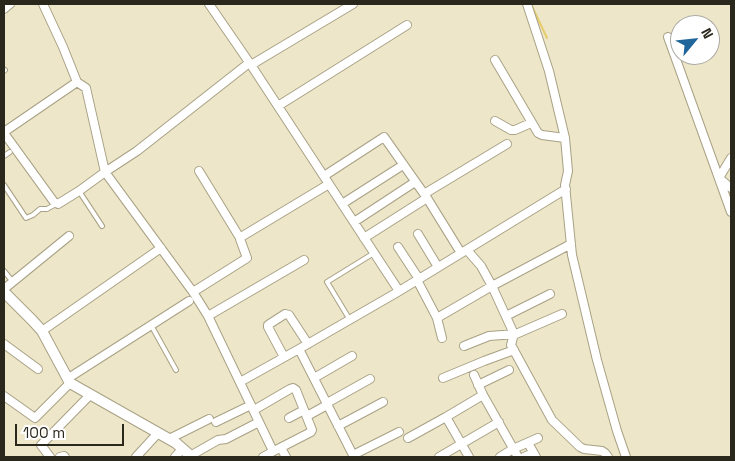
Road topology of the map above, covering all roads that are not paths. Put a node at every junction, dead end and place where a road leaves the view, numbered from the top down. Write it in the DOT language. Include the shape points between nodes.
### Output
graph roads {
  1 [pos="10,4"];
  2 [pos="43,4"];
  3 [pos="209,4"];
  4 [pos="353,4"];
  5 [pos="527,4"];
  6 [pos="4,9"];
  7 [pos="407,25"];
  8 [pos="668,37"];
  9 [pos="495,60"];
  10 [pos="250,64"];
  11 [pos="78,82"];
  12 [pos="278,106"];
  13 [pos="496,121"];
  14 [pos="531,123"];
  15 [pos="4,132"];
  16 [pos="565,138"];
  17 [pos="507,144"];
  18 [pos="10,152"];
  19 [pos="4,156"];
  20 [pos="731,158"];
  21 [pos="403,165"];
  22 [pos="199,171"];
  23 [pos="105,172"];
  24 [pos="324,176"];
  25 [pos="719,178"];
  26 [pos="415,182"];
  27 [pos="329,184"];
  28 [pos="4,185"];
  29 [pos="731,188"];
  30 [pos="566,189"];
  31 [pos="79,191"];
  32 [pos="425,196"];
  33 [pos="56,204"];
  34 [pos="342,204"];
  35 [pos="731,212"];
  36 [pos="354,222"];
  37 [pos="102,226"];
  38 [pos="418,234"];
  39 [pos="68,236"];
  40 [pos="240,238"];
  41 [pos="364,238"];
  42 [pos="571,244"];
  43 [pos="398,247"];
  44 [pos="161,248"];
  45 [pos="464,252"];
  46 [pos="374,253"];
  47 [pos="304,260"];
  48 [pos="438,267"];
  49 [pos="4,271"];
  50 [pos="418,280"];
  51 [pos="13,282"];
  52 [pos="492,286"];
  53 [pos="4,291"];
  54 [pos="399,291"];
  55 [pos="193,292"];
  56 [pos="550,294"];
  57 [pos="189,301"];
  58 [pos="562,314"];
  59 [pos="208,316"];
  60 [pos="506,316"];
  61 [pos="437,318"];
  62 [pos="350,320"];
  63 [pos="151,325"];
  64 [pos="42,331"];
  65 [pos="514,334"];
  66 [pos="442,338"];
  67 [pos="4,344"];
  68 [pos="308,344"];
  69 [pos="464,346"];
  70 [pos="299,349"];
  71 [pos="514,350"];
  72 [pos="352,356"];
  73 [pos="284,358"];
  74 [pos="38,369"];
  75 [pos="176,370"];
  76 [pos="509,370"];
  77 [pos="474,375"];
  78 [pos="314,378"];
  79 [pos="443,378"];
  80 [pos="370,379"];
  81 [pos="68,381"];
  82 [pos="240,382"];
  83 [pos="478,385"];
  84 [pos="90,395"];
  85 [pos="483,395"];
  86 [pos="4,396"];
  87 [pos="383,402"];
  88 [pos="327,404"];
  89 [pos="252,407"];
  90 [pos="305,413"];
  91 [pos="446,417"];
  92 [pos="289,418"];
  93 [pos="259,422"];
  94 [pos="498,422"];
  95 [pos="338,426"];
  96 [pos="399,432"];
  97 [pos="158,433"];
  98 [pos="408,438"];
  99 [pos="538,438"];
  100 [pos="169,439"];
  101 [pos="528,442"];
  102 [pos="462,444"];
  103 [pos="281,448"];
  104 [pos="513,449"];
  105 [pos="272,452"];
  106 [pos="188,454"];
  107 [pos="535,455"];
  108 [pos="354,456"];
  109 [pos="50,457"];
  110 [pos="60,457"];
  111 [pos="64,457"];
  112 [pos="136,457"];
  113 [pos="175,457"];
  114 [pos="263,457"];
  115 [pos="286,457"];
  116 [pos="439,457"];
  117 [pos="469,457"];
  118 [pos="500,457"];
  119 [pos="518,457"];
  120 [pos="524,457"];
  121 [pos="608,457"];
  122 [pos="626,457"];
  1 -- 6 [label="street"];
  2 -- 11 [label="street"];
  3 -- 10 [label="street"];
  4 -- 10 [label="street"];
  5 -- 16 [label="street" via="549,71"];
  7 -- 12 [label="street"];
  8 -- 25 [label="street"];
  9 -- 14 [label="street"];
  10 -- 12 [label="street"];
  10 -- 23 [label="street"];
  11 -- 15 [label="street"];
  11 -- 23 [label="street" via="86,88"];
  12 -- 24 [label="street"];
  13 -- 14 [label="street" via="511,130"];
  14 -- 16 [label="street" via="542,135"];
  15 -- 33 [label="street"];
  16 -- 30 [label="street"];
  17 -- 32 [label="street"];
  18 -- 19 [label="lane"];
  20 -- 25 [label="street"];
  21 -- 24 [label="street" via="384,137"];
  21 -- 26 [label="street"];
  21 -- 34 [label="street"];
  22 -- 40 [label="street"];
  23 -- 31 [label="street"];
  23 -- 44 [label="street"];
  24 -- 27 [label="street"];
  25 -- 29 [label="street"];
  25 -- 35 [label="street"];
  26 -- 32 [label="street"];
  26 -- 36 [label="street"];
  27 -- 34 [label="street"];
  27 -- 40 [label="street"];
  28 -- 33 [label="lane" via="26,218"];
  30 -- 42 [label="street"];
  30 -- 45 [label="street"];
  31 -- 33 [label="street"];
  31 -- 37 [label="lane"];
  32 -- 41 [label="street"];
  32 -- 45 [label="street"];
  34 -- 36 [label="street"];
  36 -- 41 [label="street"];
  38 -- 48 [label="street"];
  39 -- 51 [label="street"];
  40 -- 55 [label="street" via="247,258"];
  41 -- 46 [label="street"];
  42 -- 52 [label="street"];
  42 -- 122 [label="street" via="597,360"];
  43 -- 50 [label="street"];
  44 -- 55 [label="street"];
  44 -- 64 [label="street"];
  45 -- 48 [label="street"];
  45 -- 52 [label="street" via="481,266"];
  46 -- 54 [label="street"];
  46 -- 62 [label="lane" via="327,282"];
  47 -- 59 [label="street"];
  48 -- 50 [label="street"];
  49 -- 51 [label="lane"];
  50 -- 54 [label="street"];
  50 -- 61 [label="street"];
  51 -- 53 [label="street"];
  52 -- 60 [label="street"];
  52 -- 61 [label="street"];
  53 -- 64 [label="street"];
  54 -- 62 [label="street"];
  55 -- 59 [label="street"];
  56 -- 60 [label="street"];
  57 -- 63 [label="street"];
  58 -- 65 [label="street"];
  59 -- 82 [label="street"];
  60 -- 65 [label="street"];
  61 -- 66 [label="street"];
  62 -- 68 [label="street"];
  63 -- 75 [label="lane"];
  63 -- 81 [label="street"];
  64 -- 81 [label="street"];
  65 -- 69 [label="street" via="489,336"];
  65 -- 71 [label="street" via="511,344"];
  67 -- 74 [label="street"];
  68 -- 70 [label="street"];
  68 -- 73 [label="street" via="289,315 285,314 268,325"];
  70 -- 73 [label="street"];
  70 -- 78 [label="street"];
  71 -- 79 [label="street"];
  71 -- 121 [label="street" via="553,422 580,447 602,451"];
  72 -- 78 [label="street"];
  73 -- 82 [label="street"];
  76 -- 83 [label="street"];
  77 -- 83 [label="street"];
  78 -- 88 [label="street"];
  80 -- 88 [label="street"];
  81 -- 84 [label="street"];
  81 -- 86 [label="street" via="35,418"];
  82 -- 89 [label="street"];
  83 -- 85 [label="street"];
  84 -- 97 [label="street"];
  84 -- 109 [label="street" via="41,445"];
  85 -- 91 [label="street"];
  85 -- 94 [label="street"];
  87 -- 95 [label="street"];
  88 -- 90 [label="street"];
  88 -- 95 [label="street"];
  89 -- 90 [label="street" via="293,388"];
  89 -- 93 [label="street"];
  89 -- 100 [label="street"];
  90 -- 92 [label="street"];
  90 -- 103 [label="street" via="311,432"];
  91 -- 98 [label="street"];
  91 -- 102 [label="street"];
  93 -- 105 [label="street"];
  93 -- 106 [label="street"];
  94 -- 102 [label="street"];
  94 -- 104 [label="street"];
  95 -- 108 [label="street"];
  96 -- 108 [label="street"];
  97 -- 100 [label="street"];
  97 -- 112 [label="street"];
  99 -- 101 [label="street"];
  100 -- 106 [label="street"];
  101 -- 104 [label="street"];
  101 -- 107 [label="street"];
  102 -- 116 [label="street"];
  102 -- 117 [label="street"];
  103 -- 105 [label="street"];
  103 -- 115 [label="street"];
  104 -- 118 [label="street"];
  104 -- 119 [label="street"];
  105 -- 114 [label="street"];
  106 -- 113 [label="street"];
  107 -- 120 [label="street"];
  110 -- 111 [label="street"];
}
